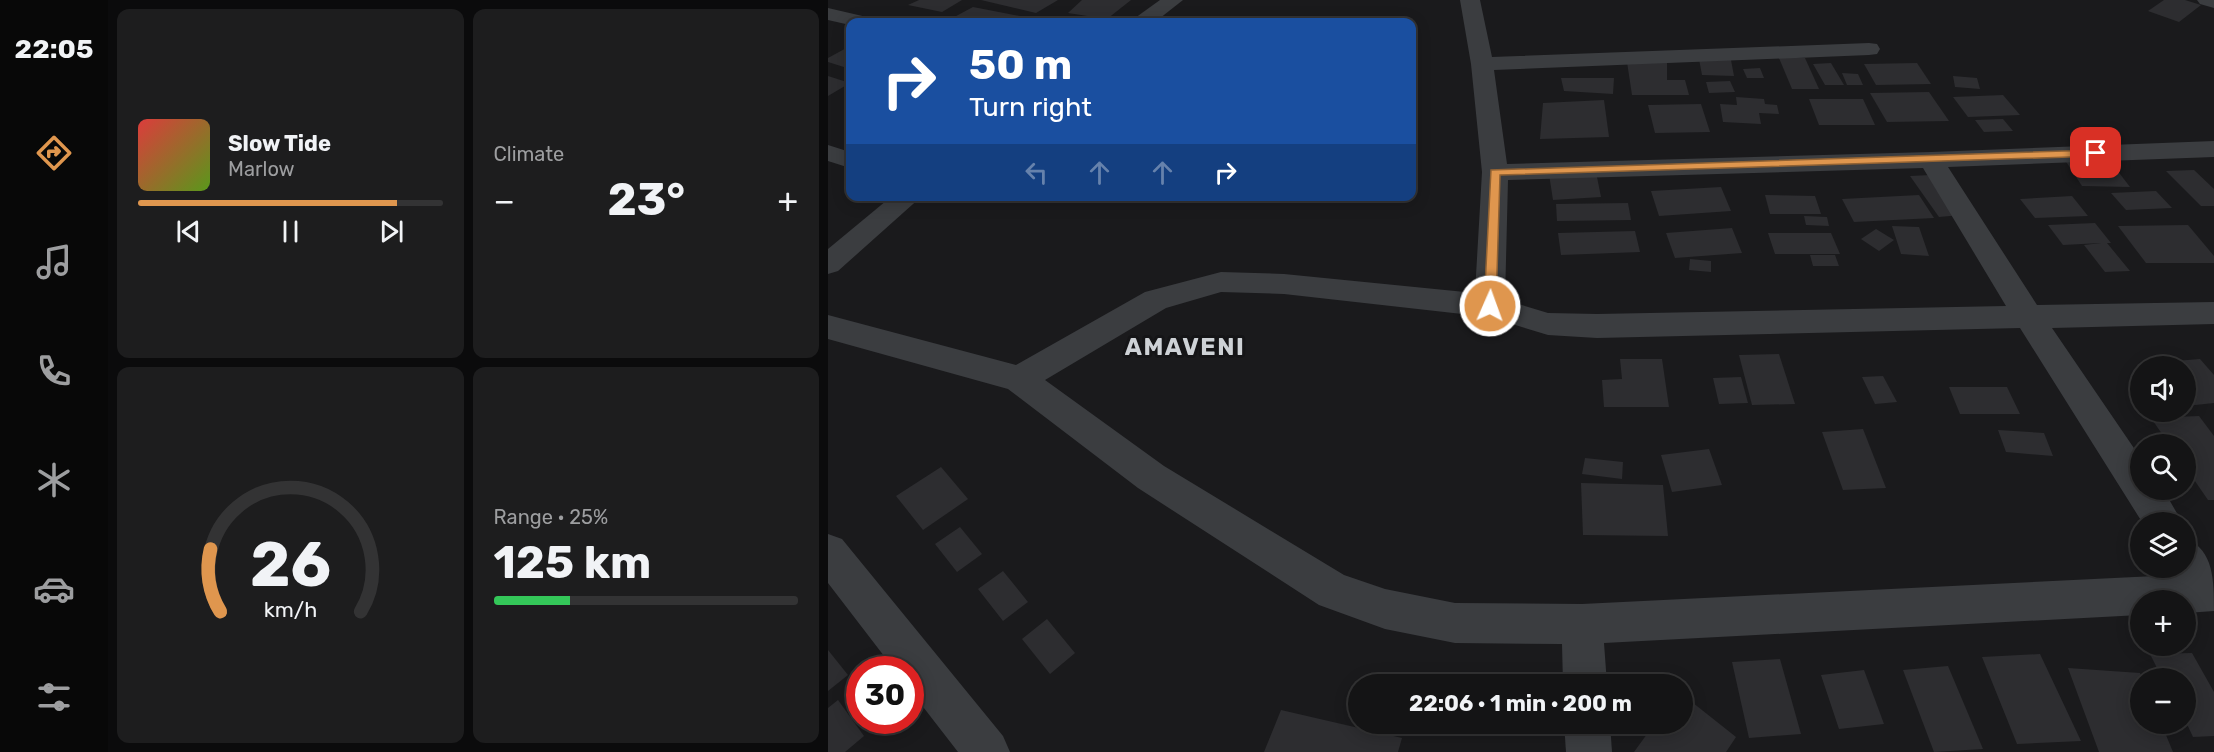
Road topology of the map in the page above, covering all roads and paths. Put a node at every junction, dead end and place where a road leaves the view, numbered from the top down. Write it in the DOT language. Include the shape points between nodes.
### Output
graph roads {
  1 [pos="1173,0"];
  2 [pos="1470,0"];
  3 [pos="2207,0"];
  4 [pos="2214,2"];
  5 [pos="828,14"];
  6 [pos="846,18"];
  7 [pos="1148,18"];
  8 [pos="1869,49"];
  9 [pos="1482,64"];
  10 [pos="2214,149"];
  11 [pos="828,153"];
  12 [pos="846,159"];
  13 [pos="1930,160"];
  14 [pos="1495,172"];
  15 [pos="903,201"];
  16 [pos="828,264"];
  17 [pos="1490,306"];
  18 [pos="2214,313"];
  19 [pos="2029,318"];
  20 [pos="828,327"];
  21 [pos="1020,379"];
  22 [pos="2130,471"];
  23 [pos="828,552"];
  24 [pos="2196,570"];
  25 [pos="2212,592"];
  26 [pos="1582,624"];
  27 [pos="1584,674"];
  28 [pos="1588,734"];
  29 [pos="987,752"];
  30 [pos="1589,752"];
  1 -- 7 [label="street"];
  2 -- 9 [label="street"];
  3 -- 4 [label="street"];
  5 -- 6 [label="street"];
  8 -- 9 [label="street"];
  9 -- 14 [label="street"];
  10 -- 13 [label="street"];
  11 -- 12 [label="street"];
  13 -- 14 [label="street"];
  13 -- 19 [label="street"];
  14 -- 17 [label="street"];
  15 -- 16 [label="street"];
  17 -- 19 [label="street" via="1548,324 1597,326"];
  17 -- 21 [label="street" via="1284,284 1221,282 1156,300"];
  18 -- 19 [label="street"];
  19 -- 22 [label="street"];
  20 -- 21 [label="street"];
  21 -- 26 [label="street" via="1151,477 1333,591 1385,609 1455,623"];
  23 -- 29 [label="street"];
  24 -- 25 [label="street"];
  25 -- 26 [label="street"];
  26 -- 27 [label="street"];
  28 -- 30 [label="street"];
}
